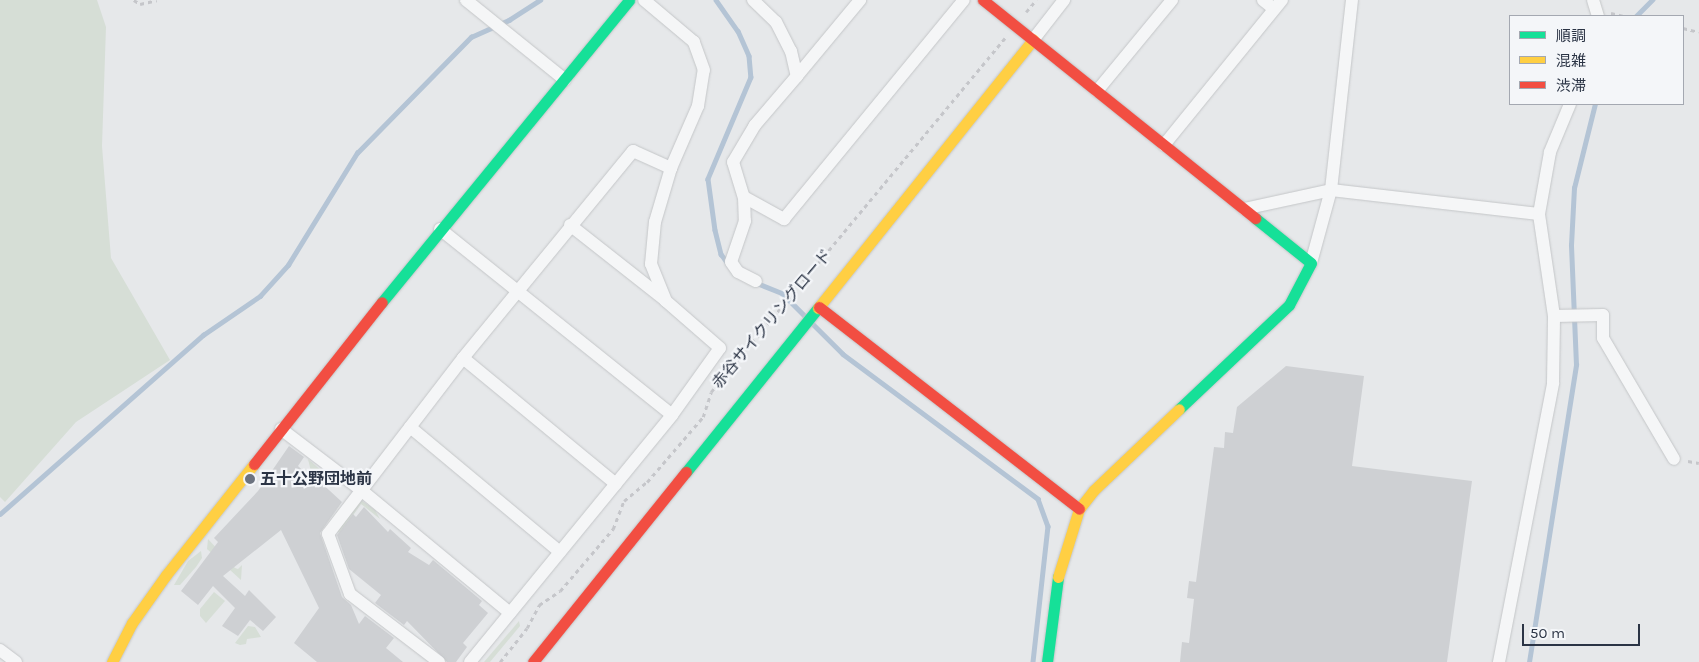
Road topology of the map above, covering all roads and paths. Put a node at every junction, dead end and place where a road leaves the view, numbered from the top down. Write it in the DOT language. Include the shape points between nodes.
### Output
graph roads {
  1 [pos="134,0"];
  2 [pos="157,0"];
  3 [pos="466,0"];
  4 [pos="629,0"];
  5 [pos="644,0"];
  6 [pos="753,0"];
  7 [pos="860,0"];
  8 [pos="964,0"];
  9 [pos="983,0"];
  10 [pos="1036,0"];
  11 [pos="1064,0"];
  12 [pos="1172,0"];
  13 [pos="1264,0"];
  14 [pos="1352,0"];
  15 [pos="1594,0"];
  16 [pos="1278,4"];
  17 [pos="1598,15"];
  18 [pos="1015,26"];
  19 [pos="1684,28"];
  20 [pos="1699,32"];
  21 [pos="1033,40"];
  22 [pos="797,76"];
  23 [pos="565,80"];
  24 [pos="1097,91"];
  25 [pos="1570,105"];
  26 [pos="1164,145"];
  27 [pos="671,168"];
  28 [pos="1331,190"];
  29 [pos="744,197"];
  30 [pos="1244,209"];
  31 [pos="1539,214"];
  32 [pos="570,225"];
  33 [pos="440,229"];
  34 [pos="1311,263"];
  35 [pos="756,281"];
  36 [pos="517,292"];
  37 [pos="666,301"];
  38 [pos="819,307"];
  39 [pos="1554,316"];
  40 [pos="463,358"];
  41 [pos="672,414"];
  42 [pos="410,427"];
  43 [pos="281,429"];
  44 [pos="1674,459"];
  45 [pos="616,484"];
  46 [pos="361,490"];
  47 [pos="1079,509"];
  48 [pos="560,552"];
  49 [pos="510,613"];
  50 [pos="0,650"];
  51 [pos="16,662"];
  52 [pos="112,662"];
  53 [pos="439,662"];
  54 [pos="470,662"];
  55 [pos="500,662"];
  56 [pos="533,662"];
  57 [pos="1047,662"];
  58 [pos="1499,662"];
  1 -- 2 [label="path" via="140,4"];
  3 -- 23 [label="street"];
  4 -- 23 [label="street"];
  5 -- 27 [label="street" via="694,42 704,70 698,106"];
  6 -- 22 [label="street" via="776,22 791,51"];
  7 -- 22 [label="street"];
  8 -- 29 [label="street" via="784,219"];
  9 -- 18 [label="street"];
  10 -- 18 [label="path, 赤谷サイクリングロード"];
  11 -- 21 [label="street"];
  12 -- 24 [label="street"];
  13 -- 16 [label="street"];
  14 -- 28 [label="street"];
  15 -- 17 [label="street"];
  16 -- 26 [label="street"];
  18 -- 21 [label="street"];
  18 -- 55 [label="path, 赤谷サイクリングロード" via="711,392 703,417 647,482 624,501 612,529 560,591 539,606 527,628"];
  19 -- 20 [label="path"];
  21 -- 24 [label="street"];
  21 -- 38 [label="street"];
  22 -- 29 [label="street" via="755,125 733,162"];
  23 -- 33 [label="street"];
  24 -- 26 [label="street"];
  25 -- 31 [label="street" via="1550,152"];
  26 -- 30 [label="street"];
  27 -- 32 [label="street" via="633,151"];
  27 -- 37 [label="street" via="655,222 651,264"];
  28 -- 30 [label="street"];
  28 -- 31 [label="street"];
  28 -- 34 [label="street"];
  29 -- 35 [label="street" via="745,222 731,262 738,272"];
  30 -- 34 [label="street"];
  31 -- 39 [label="street"];
  32 -- 36 [label="street"];
  32 -- 37 [label="street"];
  33 -- 36 [label="street"];
  33 -- 43 [label="street"];
  34 -- 47 [label="street" via="1289,305 1094,490"];
  36 -- 40 [label="street"];
  36 -- 41 [label="street"];
  37 -- 41 [label="street" via="720,348"];
  38 -- 47 [label="street"];
  38 -- 56 [label="street"];
  39 -- 44 [label="street" via="1603,315 1603,338"];
  39 -- 58 [label="street" via="1553,383"];
  40 -- 42 [label="street"];
  40 -- 45 [label="street"];
  41 -- 45 [label="street"];
  42 -- 46 [label="street"];
  42 -- 48 [label="street"];
  43 -- 46 [label="street"];
  43 -- 52 [label="street" via="166,575 132,623"];
  45 -- 48 [label="street"];
  46 -- 49 [label="street"];
  46 -- 53 [label="street" via="328,534 350,594"];
  47 -- 57 [label="street" via="1058,577"];
  48 -- 49 [label="street"];
  49 -- 54 [label="street"];
  50 -- 51 [label="street"];
}
